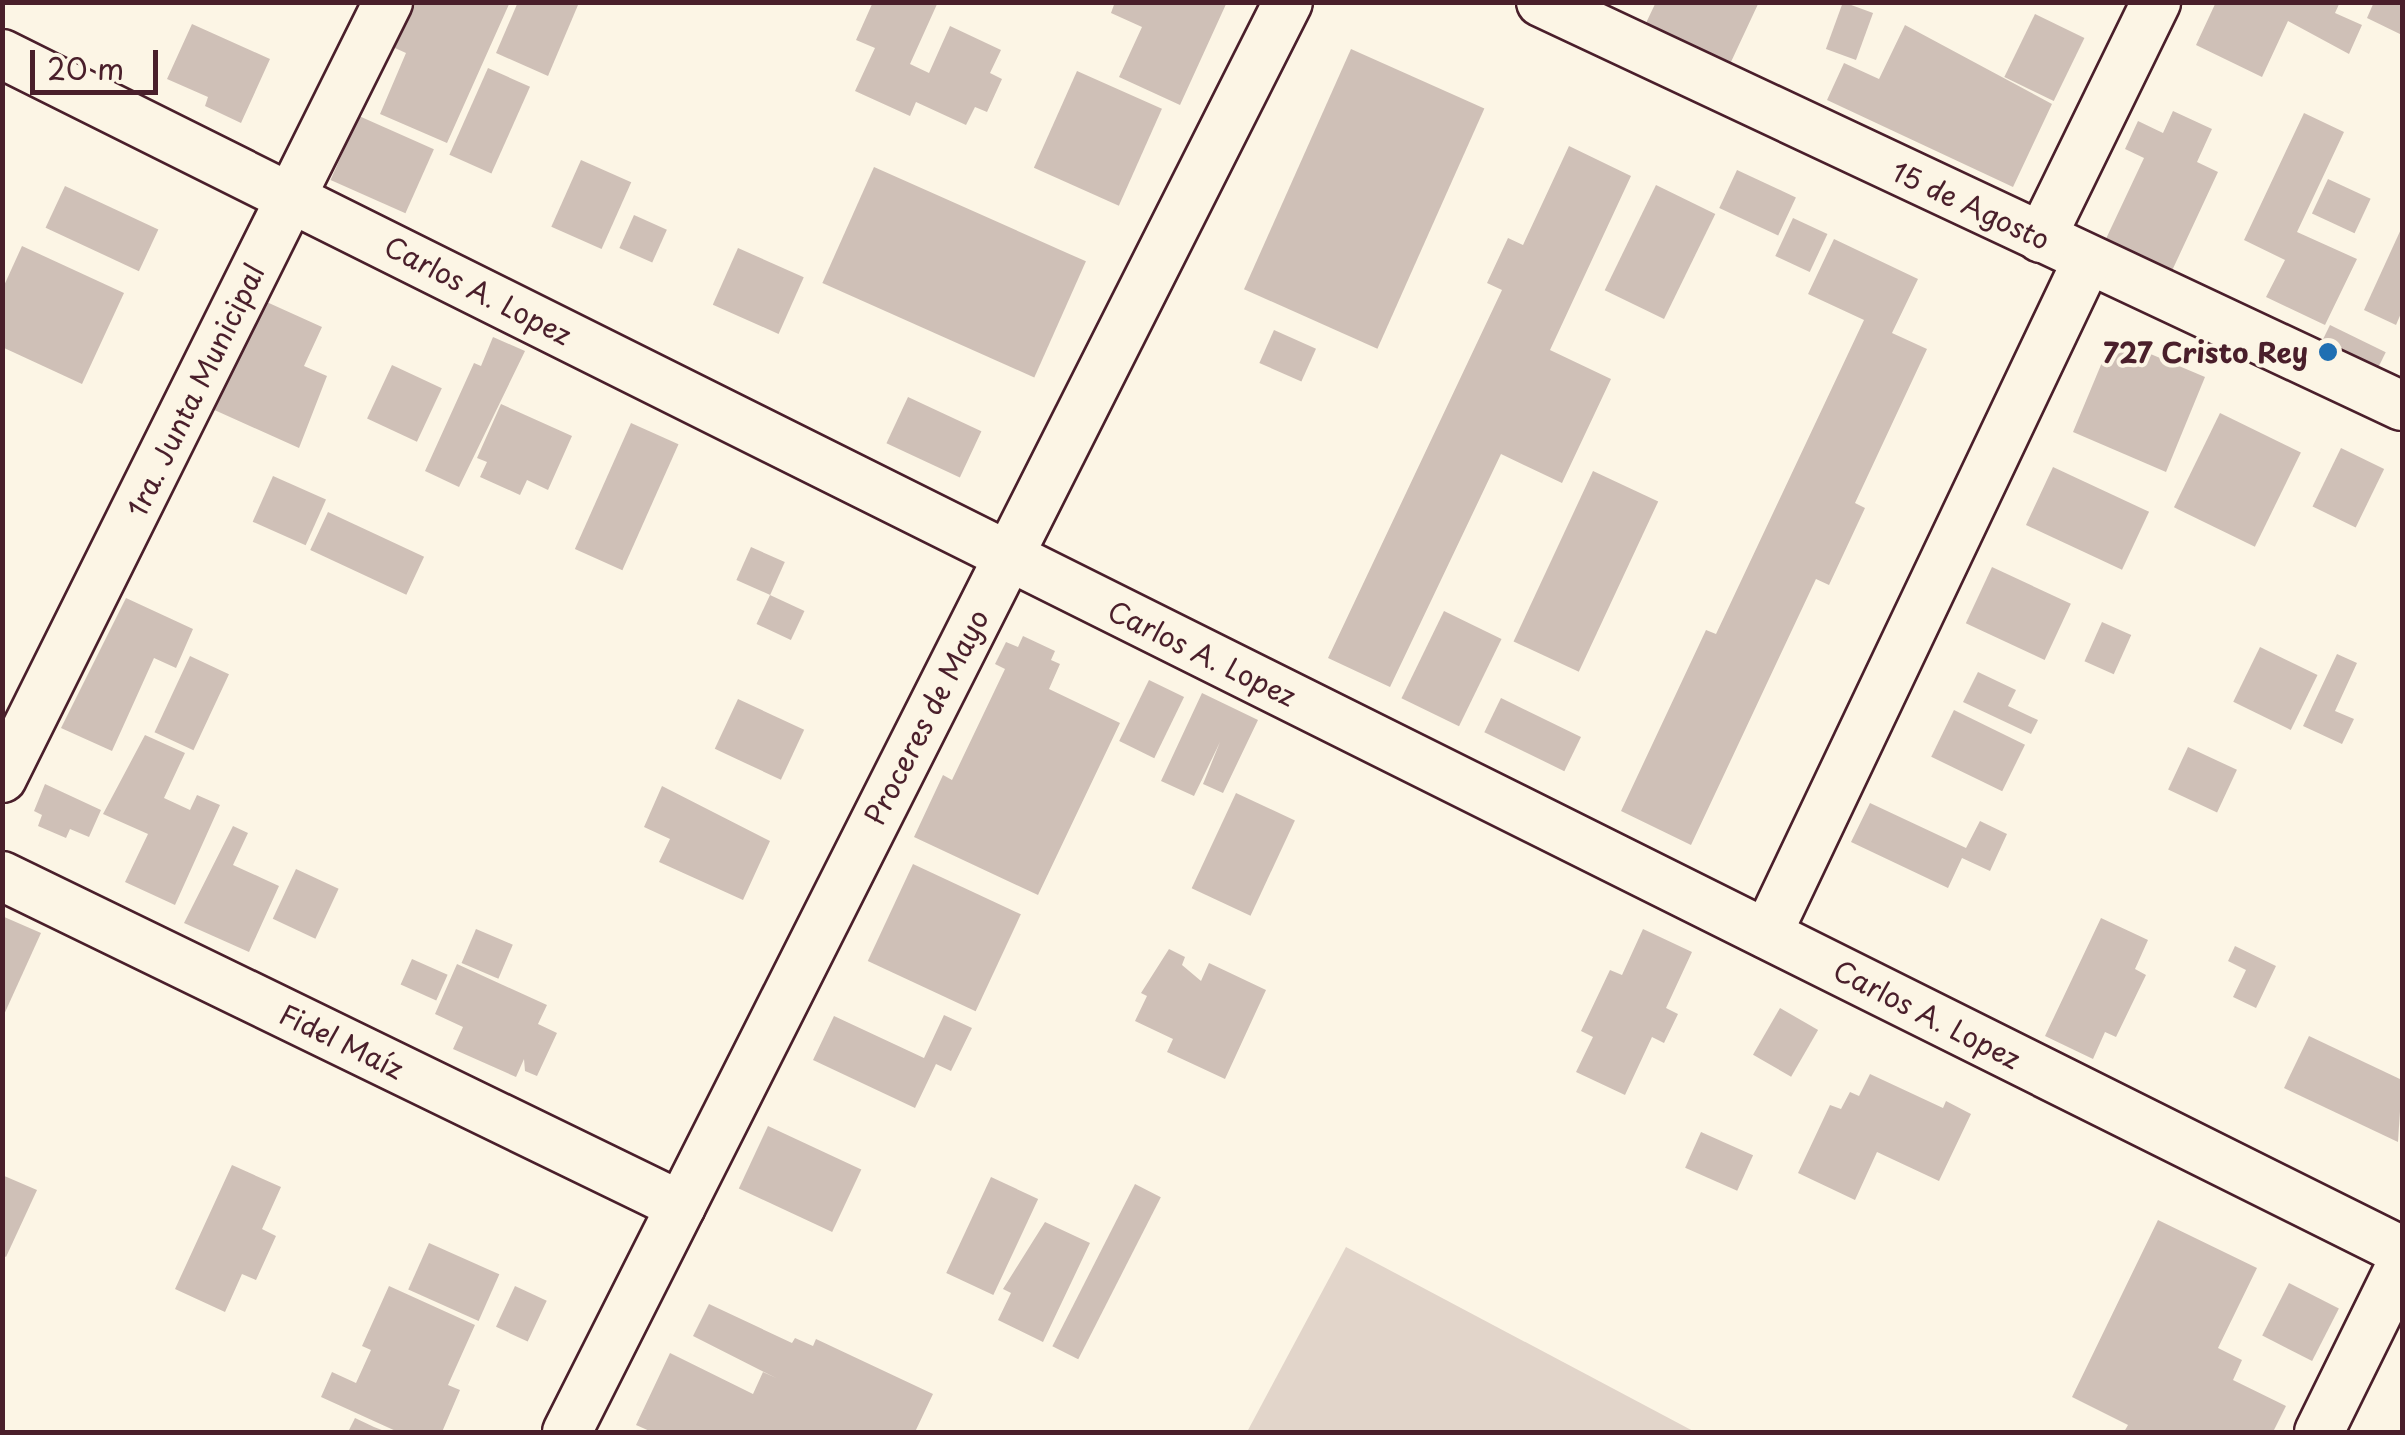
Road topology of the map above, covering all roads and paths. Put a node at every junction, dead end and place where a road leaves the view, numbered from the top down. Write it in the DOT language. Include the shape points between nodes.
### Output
graph roads {
  1 [pos="388,2"];
  2 [pos="1288,2"];
  3 [pos="1541,2"];
  4 [pos="2156,2"];
  5 [pos="2,54"];
  6 [pos="291,196"];
  7 [pos="2041,238"];
  8 [pos="2088,261"];
  9 [pos="2402,406"];
  10 [pos="1007,556"];
  11 [pos="2,778"];
  12 [pos="2,876"];
  13 [pos="1767,934"];
  14 [pos="680,1206"];
  15 [pos="2402,1252"];
  16 [pos="2402,1264"];
  17 [pos="567,1432"];
  18 [pos="2318,1432"];
  1 -- 6 [label="street, 1ra. Junta Municipal"];
  2 -- 10 [label="street, Proceres de Mayo"];
  3 -- 7 [label="street, 15 de Agosto"];
  4 -- 7 [label="street"];
  5 -- 6 [label="street, Carlos A. Lopez"];
  6 -- 10 [label="street, Carlos A. Lopez"];
  6 -- 11 [label="street, 1ra. Junta Municipal"];
  7 -- 8 [label="street, 15 de Agosto"];
  8 -- 9 [label="street, 15 de Agosto"];
  8 -- 13 [label="street"];
  10 -- 13 [label="street, Carlos A. Lopez"];
  10 -- 14 [label="street, Proceres de Mayo"];
  12 -- 14 [label="street, Fidel Maíz"];
  13 -- 15 [label="street, Carlos A. Lopez"];
  14 -- 17 [label="street, Proceres de Mayo"];
  16 -- 18 [label="street"];
}
